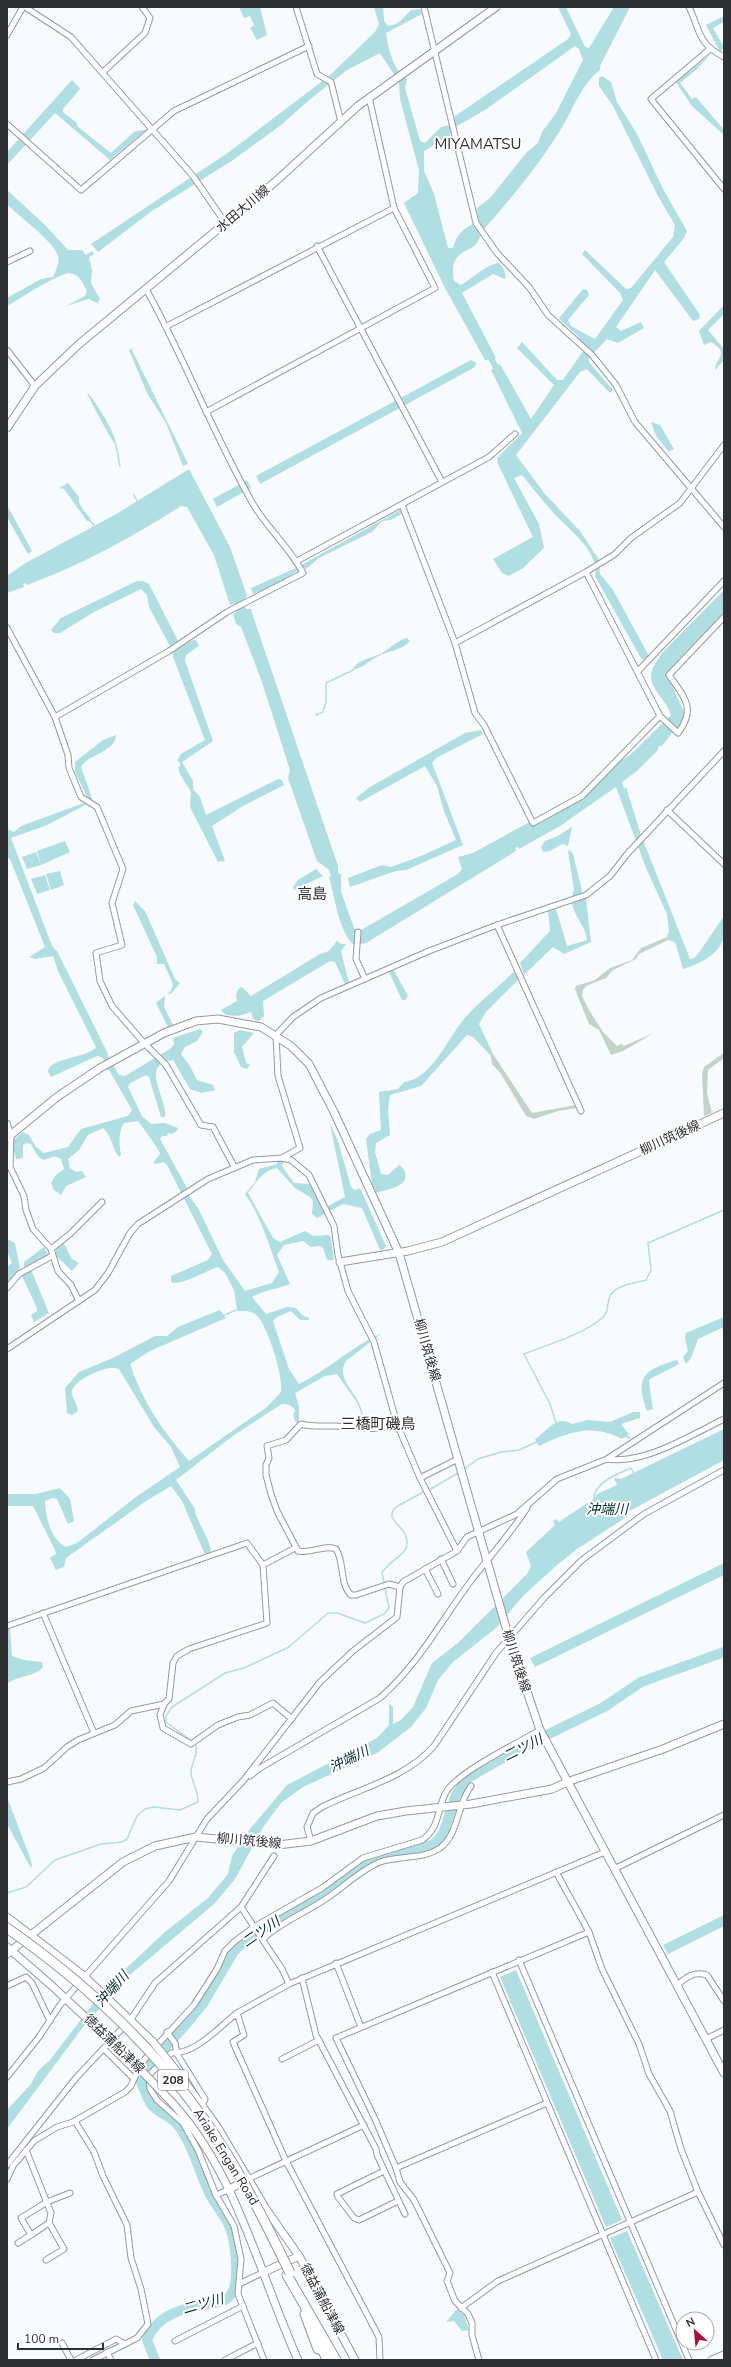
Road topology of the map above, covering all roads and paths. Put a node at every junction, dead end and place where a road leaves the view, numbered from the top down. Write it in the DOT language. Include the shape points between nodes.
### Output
graph roads {
  1 [pos="24,7"];
  2 [pos="142,7"];
  3 [pos="296,7"];
  4 [pos="424,7"];
  5 [pos="496,7"];
  6 [pos="689,7"];
  7 [pos="7,35"];
  8 [pos="309,46"];
  9 [pos="710,49"];
  10 [pos="435,50"];
  11 [pos="724,57"];
  12 [pos="103,72"];
  13 [pos="369,97"];
  14 [pos="341,122"];
  15 [pos="7,124"];
  16 [pos="152,130"];
  17 [pos="724,189"];
  18 [pos="394,208"];
  19 [pos="226,224"];
  20 [pos="317,246"];
  21 [pos="30,251"];
  22 [pos="7,262"];
  23 [pos="146,289"];
  24 [pos="167,326"];
  25 [pos="361,328"];
  26 [pos="7,350"];
  27 [pos="35,386"];
  28 [pos="206,412"];
  29 [pos="7,428"];
  30 [pos="515,434"];
  31 [pos="724,445"];
  32 [pos="442,482"];
  33 [pos="690,487"];
  34 [pos="402,505"];
  35 [pos="724,527"];
  36 [pos="297,561"];
  37 [pos="588,570"];
  38 [pos="724,581"];
  39 [pos="724,616"];
  40 [pos="7,628"];
  41 [pos="455,643"];
  42 [pos="638,671"];
  43 [pos="660,716"];
  44 [pos="54,717"];
  45 [pos="724,751"];
  46 [pos="667,810"];
  47 [pos="724,864"];
  48 [pos="497,925"];
  49 [pos="358,932"];
  50 [pos="365,979"];
  51 [pos="276,1035"];
  52 [pos="144,1043"];
  53 [pos="581,1111"];
  54 [pos="724,1113"];
  55 [pos="7,1123"];
  56 [pos="9,1137"];
  57 [pos="282,1158"];
  58 [pos="234,1168"];
  59 [pos="102,1202"];
  60 [pos="51,1249"];
  61 [pos="399,1253"];
  62 [pos="52,1256"];
  63 [pos="340,1262"];
  64 [pos="7,1288"];
  65 [pos="78,1301"];
  66 [pos="7,1349"];
  67 [pos="724,1383"];
  68 [pos="724,1419"];
  69 [pos="397,1424"];
  70 [pos="607,1459"];
  71 [pos="459,1462"];
  72 [pos="724,1470"];
  73 [pos="420,1478"];
  74 [pos="529,1504"];
  75 [pos="478,1531"];
  76 [pos="295,1548"];
  77 [pos="457,1551"];
  78 [pos="441,1559"];
  79 [pos="263,1566"];
  80 [pos="488,1566"];
  81 [pos="425,1569"];
  82 [pos="453,1584"];
  83 [pos="400,1587"];
  84 [pos="438,1594"];
  85 [pos="43,1613"];
  86 [pos="7,1626"];
  87 [pos="508,1635"];
  88 [pos="164,1704"];
  89 [pos="292,1719"];
  90 [pos="724,1724"];
  91 [pos="540,1730"];
  92 [pos="94,1733"];
  93 [pos="7,1782"];
  94 [pos="243,1782"];
  95 [pos="567,1782"];
  96 [pos="471,1786"];
  97 [pos="462,1805"];
  98 [pos="442,1807"];
  99 [pos="724,1815"];
  100 [pos="196,1837"];
  101 [pos="311,1842"];
  102 [pos="605,1852"];
  103 [pos="371,1855"];
  104 [pos="274,1856"];
  105 [pos="376,1864"];
  106 [pos="614,1869"];
  107 [pos="556,1872"];
  108 [pos="241,1907"];
  109 [pos="7,1917"];
  110 [pos="254,1927"];
  111 [pos="7,1928"];
  112 [pos="7,1931"];
  113 [pos="589,1932"];
  114 [pos="29,1936"];
  115 [pos="263,1939"];
  116 [pos="9,1950"];
  117 [pos="519,1960"];
  118 [pos="336,1963"];
  119 [pos="492,1972"];
  120 [pos="86,1978"];
  121 [pos="302,1978"];
  122 [pos="289,1984"];
  123 [pos="677,1985"];
  124 [pos="7,1986"];
  125 [pos="67,1999"];
  126 [pos="724,2001"];
  127 [pos="237,2013"];
  128 [pos="128,2016"];
  129 [pos="50,2021"];
  130 [pos="361,2027"];
  131 [pos="724,2030"];
  132 [pos="167,2032"];
  133 [pos="706,2039"];
  134 [pos="109,2040"];
  135 [pos="319,2040"];
  136 [pos="104,2049"];
  137 [pos="177,2054"];
  138 [pos="282,2059"];
  139 [pos="724,2073"];
  140 [pos="7,2077"];
  141 [pos="134,2079"];
  142 [pos="547,2103"];
  143 [pos="202,2106"];
  144 [pos="75,2121"];
  145 [pos="364,2125"];
  146 [pos="26,2150"];
  147 [pos="286,2161"];
  148 [pos="7,2165"];
  149 [pos="396,2168"];
  150 [pos="384,2171"];
  151 [pos="7,2179"];
  152 [pos="248,2179"];
  153 [pos="228,2190"];
  154 [pos="698,2192"];
  155 [pos="70,2193"];
  156 [pos="216,2195"];
  157 [pos="398,2201"];
  158 [pos="47,2202"];
  159 [pos="405,2214"];
  160 [pos="631,2222"];
  161 [pos="49,2223"];
  162 [pos="603,2234"];
  163 [pos="31,2235"];
  164 [pos="18,2243"];
  165 [pos="724,2244"];
  166 [pos="299,2256"];
  167 [pos="46,2260"];
  168 [pos="264,2272"];
  169 [pos="289,2274"];
  170 [pos="239,2284"];
  171 [pos="297,2291"];
  172 [pos="243,2306"];
  173 [pos="461,2308"];
  174 [pos="175,2341"];
  175 [pos="62,2343"];
  176 [pos="258,2343"];
  177 [pos="125,2344"];
  178 [pos="107,2352"];
  179 [pos="724,2355"];
  180 [pos="73,2360"];
  181 [pos="93,2360"];
  182 [pos="111,2360"];
  183 [pos="225,2360"];
  184 [pos="264,2360"];
  185 [pos="298,2360"];
  186 [pos="321,2360"];
  187 [pos="328,2360"];
  188 [pos="336,2360"];
  189 [pos="355,2360"];
  190 [pos="380,2360"];
  191 [pos="479,2360"];
  192 [pos="656,2360"];
  193 [pos="689,2360"];
  194 [pos="712,2360"];
  1 -- 7 [label="street"];
  1 -- 12 [label="street" via="70,37"];
  2 -- 12 [label="street" via="150,18 145,33"];
  3 -- 8 [label="street"];
  4 -- 10 [label="street"];
  5 -- 10 [label="main road, 水田大川線"];
  6 -- 9 [label="street" via="701,37"];
  8 -- 14 [label="street" via="317,74 331,82"];
  8 -- 16 [label="street" via="174,111"];
  9 -- 11 [label="street"];
  9 -- 17 [label="street" via="651,99"];
  10 -- 13 [label="main road, 水田大川線"];
  10 -- 33 [label="street" via="476,223 497,253 529,287 548,315 592,355 616,385 636,422"];
  12 -- 16 [label="street"];
  13 -- 14 [label="main road, 水田大川線"];
  13 -- 18 [label="street"];
  14 -- 19 [label="main road, 水田大川線"];
  15 -- 16 [label="street" via="82,190"];
  16 -- 19 [label="street" via="198,183"];
  18 -- 20 [label="street"];
  18 -- 25 [label="street" via="435,288"];
  19 -- 23 [label="main road, 水田大川線"];
  20 -- 24 [label="street"];
  20 -- 25 [label="street"];
  21 -- 22 [label="street"];
  23 -- 24 [label="street"];
  23 -- 27 [label="main road, 水田大川線" via="78,344"];
  24 -- 28 [label="street"];
  25 -- 28 [label="street"];
  25 -- 32 [label="street"];
  26 -- 27 [label="street"];
  27 -- 29 [label="main road, 水田大川線"];
  28 -- 36 [label="street" via="252,501"];
  30 -- 32 [label="street" via="489,457"];
  31 -- 33 [label="street"];
  32 -- 34 [label="street"];
  33 -- 35 [label="street"];
  33 -- 37 [label="street" via="670,512"];
  34 -- 36 [label="street"];
  34 -- 41 [label="street"];
  36 -- 44 [label="street" via="303,573 226,612 169,651"];
  37 -- 41 [label="street"];
  37 -- 42 [label="street"];
  38 -- 42 [label="street"];
  39 -- 43 [label="street" via="668,675 686,700 688,718 678,733"];
  40 -- 44 [label="street"];
  41 -- 43 [label="street" via="475,713 484,725 533,823 586,793"];
  42 -- 43 [label="street"];
  44 -- 52 [label="street" via="68,755 69,768 81,797 97,807 123,869 112,903 122,945 96,953 100,981 112,1006"];
  45 -- 46 [label="street"];
  46 -- 47 [label="street"];
  46 -- 48 [label="street" via="610,876 586,895"];
  48 -- 50 [label="street"];
  48 -- 53 [label="street"];
  49 -- 50 [label="street" via="356,959"];
  50 -- 51 [label="street" via="308,1006 280,1028"];
  51 -- 52 [label="main road" via="261,1027 218,1019 183,1025"];
  51 -- 57 [label="street" via="278,1076 300,1148"];
  51 -- 61 [label="main road" via="297,1051 314,1073"];
  52 -- 56 [label="main road" via="57,1097"];
  52 -- 58 [label="street" via="164,1062 201,1125 212,1127"];
  54 -- 61 [label="main road, 柳川筑後線" via="462,1234 426,1247"];
  55 -- 56 [label="street"];
  56 -- 60 [label="street" via="10,1168 24,1196 33,1229"];
  57 -- 58 [label="street" via="253,1160"];
  57 -- 63 [label="street" via="291,1160 309,1175 334,1226"];
  58 -- 65 [label="street" via="208,1179 138,1224 130,1232 108,1273 95,1290"];
  59 -- 60 [label="street"];
  60 -- 62 [label="street"];
  61 -- 63 [label="main road"];
  61 -- 71 [label="main road, 柳川筑後線"];
  62 -- 64 [label="street" via="19,1274"];
  62 -- 65 [label="street" via="58,1271 71,1285"];
  63 -- 69 [label="street" via="348,1291 374,1342"];
  65 -- 66 [label="street"];
  67 -- 70 [label="street"];
  68 -- 70 [label="street" via="663,1448 620,1461"];
  69 -- 73 [label="street"];
  69 -- 76 [label="street" via="370,1430 333,1426 314,1428 301,1424 286,1440 267,1446 269,1458 266,1475 271,1494"];
  70 -- 74 [label="street" via="557,1479"];
  71 -- 73 [label="street"];
  71 -- 75 [label="main road, 柳川筑後線"];
  72 -- 87 [label="street" via="644,1514 606,1540 582,1560"];
  73 -- 77 [label="street"];
  74 -- 75 [label="street" via="516,1514"];
  74 -- 80 [label="street"];
  75 -- 77 [label="street" via="467,1536"];
  75 -- 80 [label="main road, 柳川筑後線"];
  76 -- 79 [label="street"];
  76 -- 83 [label="street" via="303,1552 314,1552 330,1547 336,1549 344,1570 344,1584 351,1595 389,1584"];
  77 -- 78 [label="street"];
  78 -- 81 [label="street"];
  78 -- 82 [label="street"];
  79 -- 85 [label="street" via="248,1544 244,1543"];
  79 -- 88 [label="street" via="267,1623 189,1649 177,1656 173,1663 169,1699"];
  80 -- 87 [label="main road, 柳川筑後線"];
  80 -- 94 [label="street" via="474,1577 410,1667 380,1698 260,1768"];
  81 -- 83 [label="street" via="409,1578"];
  81 -- 84 [label="street"];
  83 -- 89 [label="street" via="397,1617 338,1663"];
  85 -- 86 [label="street"];
  85 -- 92 [label="street"];
  87 -- 91 [label="main road, 柳川筑後線"];
  87 -- 101 [label="street" via="423,1759 398,1774 313,1813 307,1827"];
  88 -- 89 [label="street" via="160,1716 163,1728 191,1744 218,1725 250,1715 273,1703"];
  88 -- 92 [label="street" via="131,1711 115,1725"];
  89 -- 94 [label="street"];
  90 -- 95 [label="main road, 柳川筑後線" via="663,1749"];
  91 -- 95 [label="main road, 柳川筑後線"];
  91 -- 98 [label="street" via="468,1772 446,1792"];
  92 -- 93 [label="street" via="67,1746 44,1768 21,1779"];
  94 -- 100 [label="street" via="207,1819"];
  95 -- 97 [label="main road, 柳川筑後線" via="552,1789"];
  95 -- 102 [label="main road"];
  96 -- 97 [label="street"];
  97 -- 98 [label="main road, 柳川筑後線"];
  97 -- 105 [label="street" via="446,1842 439,1849"];
  98 -- 101 [label="main road, 柳川筑後線" via="377,1816"];
  98 -- 103 [label="street" via="430,1834 422,1840"];
  99 -- 106 [label="street"];
  100 -- 101 [label="main road, 柳川筑後線" via="278,1845"];
  100 -- 114 [label="main road, 柳川筑後線" via="155,1846 129,1859"];
  100 -- 120 [label="street" via="169,1882"];
  102 -- 106 [label="main road"];
  102 -- 107 [label="street"];
  103 -- 105 [label="street"];
  103 -- 110 [label="street" via="322,1888"];
  104 -- 108 [label="street"];
  105 -- 115 [label="street"];
  106 -- 123 [label="main road"];
  107 -- 113 [label="street"];
  107 -- 118 [label="street"];
  108 -- 110 [label="street"];
  108 -- 128 [label="street" via="154,1983"];
  109 -- 114 [label="main road, 徳益蒲船津線"];
  110 -- 115 [label="street"];
  110 -- 132 [label="street" via="226,1951 194,2005"];
  111 -- 169 [label="highway, Ariake Engan Road / 208, bridge" via="40,1951 112,2013 178,2086 220,2143"];
  112 -- 169 [label="highway, Ariake Engan Road / 208, bridge" via="72,1981 110,2016 176,2088 238,2179"];
  113 -- 117 [label="street"];
  113 -- 154 [label="street" via="602,1969 639,2044 649,2074 670,2111 681,2149"];
  114 -- 116 [label="main road, 柳川筑後線"];
  114 -- 120 [label="main road, 徳益蒲船津線"];
  115 -- 122 [label="street"];
  116 -- 125 [label="main road, 徳益蒲船津線"];
  117 -- 119 [label="street"];
  117 -- 160 [label="street"];
  118 -- 121 [label="street"];
  118 -- 130 [label="street"];
  119 -- 130 [label="street"];
  119 -- 142 [label="street"];
  120 -- 125 [label="street"];
  120 -- 128 [label="main road, 徳益蒲船津線"];
  121 -- 122 [label="street"];
  121 -- 135 [label="street"];
  122 -- 127 [label="street"];
  123 -- 126 [label="street" via="692,1974 700,1972 708,1975"];
  123 -- 133 [label="main road"];
  124 -- 129 [label="street" via="26,1977 32,1983"];
  125 -- 129 [label="street"];
  125 -- 134 [label="main road, 徳益蒲船津線"];
  127 -- 137 [label="street" via="194,2048"];
  127 -- 147 [label="street" via="244,2035 233,2042"];
  128 -- 134 [label="street"];
  128 -- 143 [label="main road, 徳益蒲船津線, bridge" via="153,2042"];
  129 -- 140 [label="street"];
  130 -- 149 [label="street" via="336,2038"];
  131 -- 133 [label="street"];
  132 -- 137 [label="street" via="175,2044"];
  132 -- 141 [label="street" via="139,2067"];
  133 -- 139 [label="main road"];
  134 -- 136 [label="street"];
  134 -- 153 [label="main road, 徳益蒲船津線, bridge" via="189,2122"];
  135 -- 138 [label="street"];
  135 -- 145 [label="street"];
  136 -- 141 [label="street"];
  136 -- 148 [label="street" via="75,2079"];
  137 -- 143 [label="street" via="205,2099"];
  137 -- 156 [label="street" via="171,2053 149,2075 150,2089 157,2100 183,2124 198,2150"];
  141 -- 144 [label="street" via="125,2092"];
  142 -- 149 [label="street"];
  142 -- 162 [label="street"];
  143 -- 152 [label="main road, 徳益蒲船津線"];
  144 -- 146 [label="street" via="57,2127 34,2141"];
  144 -- 177 [label="street" via="94,2152 127,2226 131,2258 148,2324 137,2338"];
  145 -- 147 [label="street"];
  145 -- 150 [label="street"];
  146 -- 151 [label="street" via="13,2166"];
  146 -- 158 [label="street"];
  147 -- 152 [label="street"];
  147 -- 190 [label="street" via="379,2337"];
  149 -- 173 [label="street" via="400,2182 414,2200 450,2273 447,2281 455,2301"];
  150 -- 157 [label="street"];
  150 -- 157 [label="street" via="337,2194 338,2197 354,2218 359,2220"];
  152 -- 153 [label="main road"];
  152 -- 166 [label="main road, 徳益蒲船津線"];
  153 -- 156 [label="street"];
  153 -- 168 [label="main road, 徳益蒲船津線"];
  154 -- 160 [label="street"];
  154 -- 165 [label="street"];
  155 -- 158 [label="street"];
  156 -- 170 [label="street" via="234,2226 241,2259"];
  157 -- 159 [label="street"];
  158 -- 161 [label="street" via="51,2213"];
  158 -- 163 [label="street" via="21,2218"];
  160 -- 162 [label="street"];
  160 -- 193 [label="street"];
  161 -- 163 [label="street"];
  161 -- 167 [label="street" via="64,2249"];
  162 -- 173 [label="street" via="498,2280"];
  162 -- 192 [label="street"];
  163 -- 164 [label="street"];
  166 -- 168 [label="main road"];
  166 -- 189 [label="main road, 徳益蒲船津線"];
  168 -- 170 [label="street"];
  168 -- 185 [label="main road, 徳益蒲船津線"];
  169 -- 171 [label="highway, Ariake Engan Road / 208"];
  170 -- 172 [label="street" via="238,2294"];
  171 -- 186 [label="highway"];
  171 -- 187 [label="highway, Ariake Engan Road / 208"];
  171 -- 188 [label="highway"];
  172 -- 174 [label="street"];
  172 -- 176 [label="street"];
  173 -- 191 [label="street" via="472,2323 472,2335"];
  175 -- 180 [label="street"];
  176 -- 183 [label="street"];
  176 -- 184 [label="street"];
  177 -- 178 [label="street"];
  177 -- 180 [label="street" via="116,2339"];
  178 -- 181 [label="street"];
  178 -- 182 [label="street"];
  179 -- 194 [label="main road"];
}
